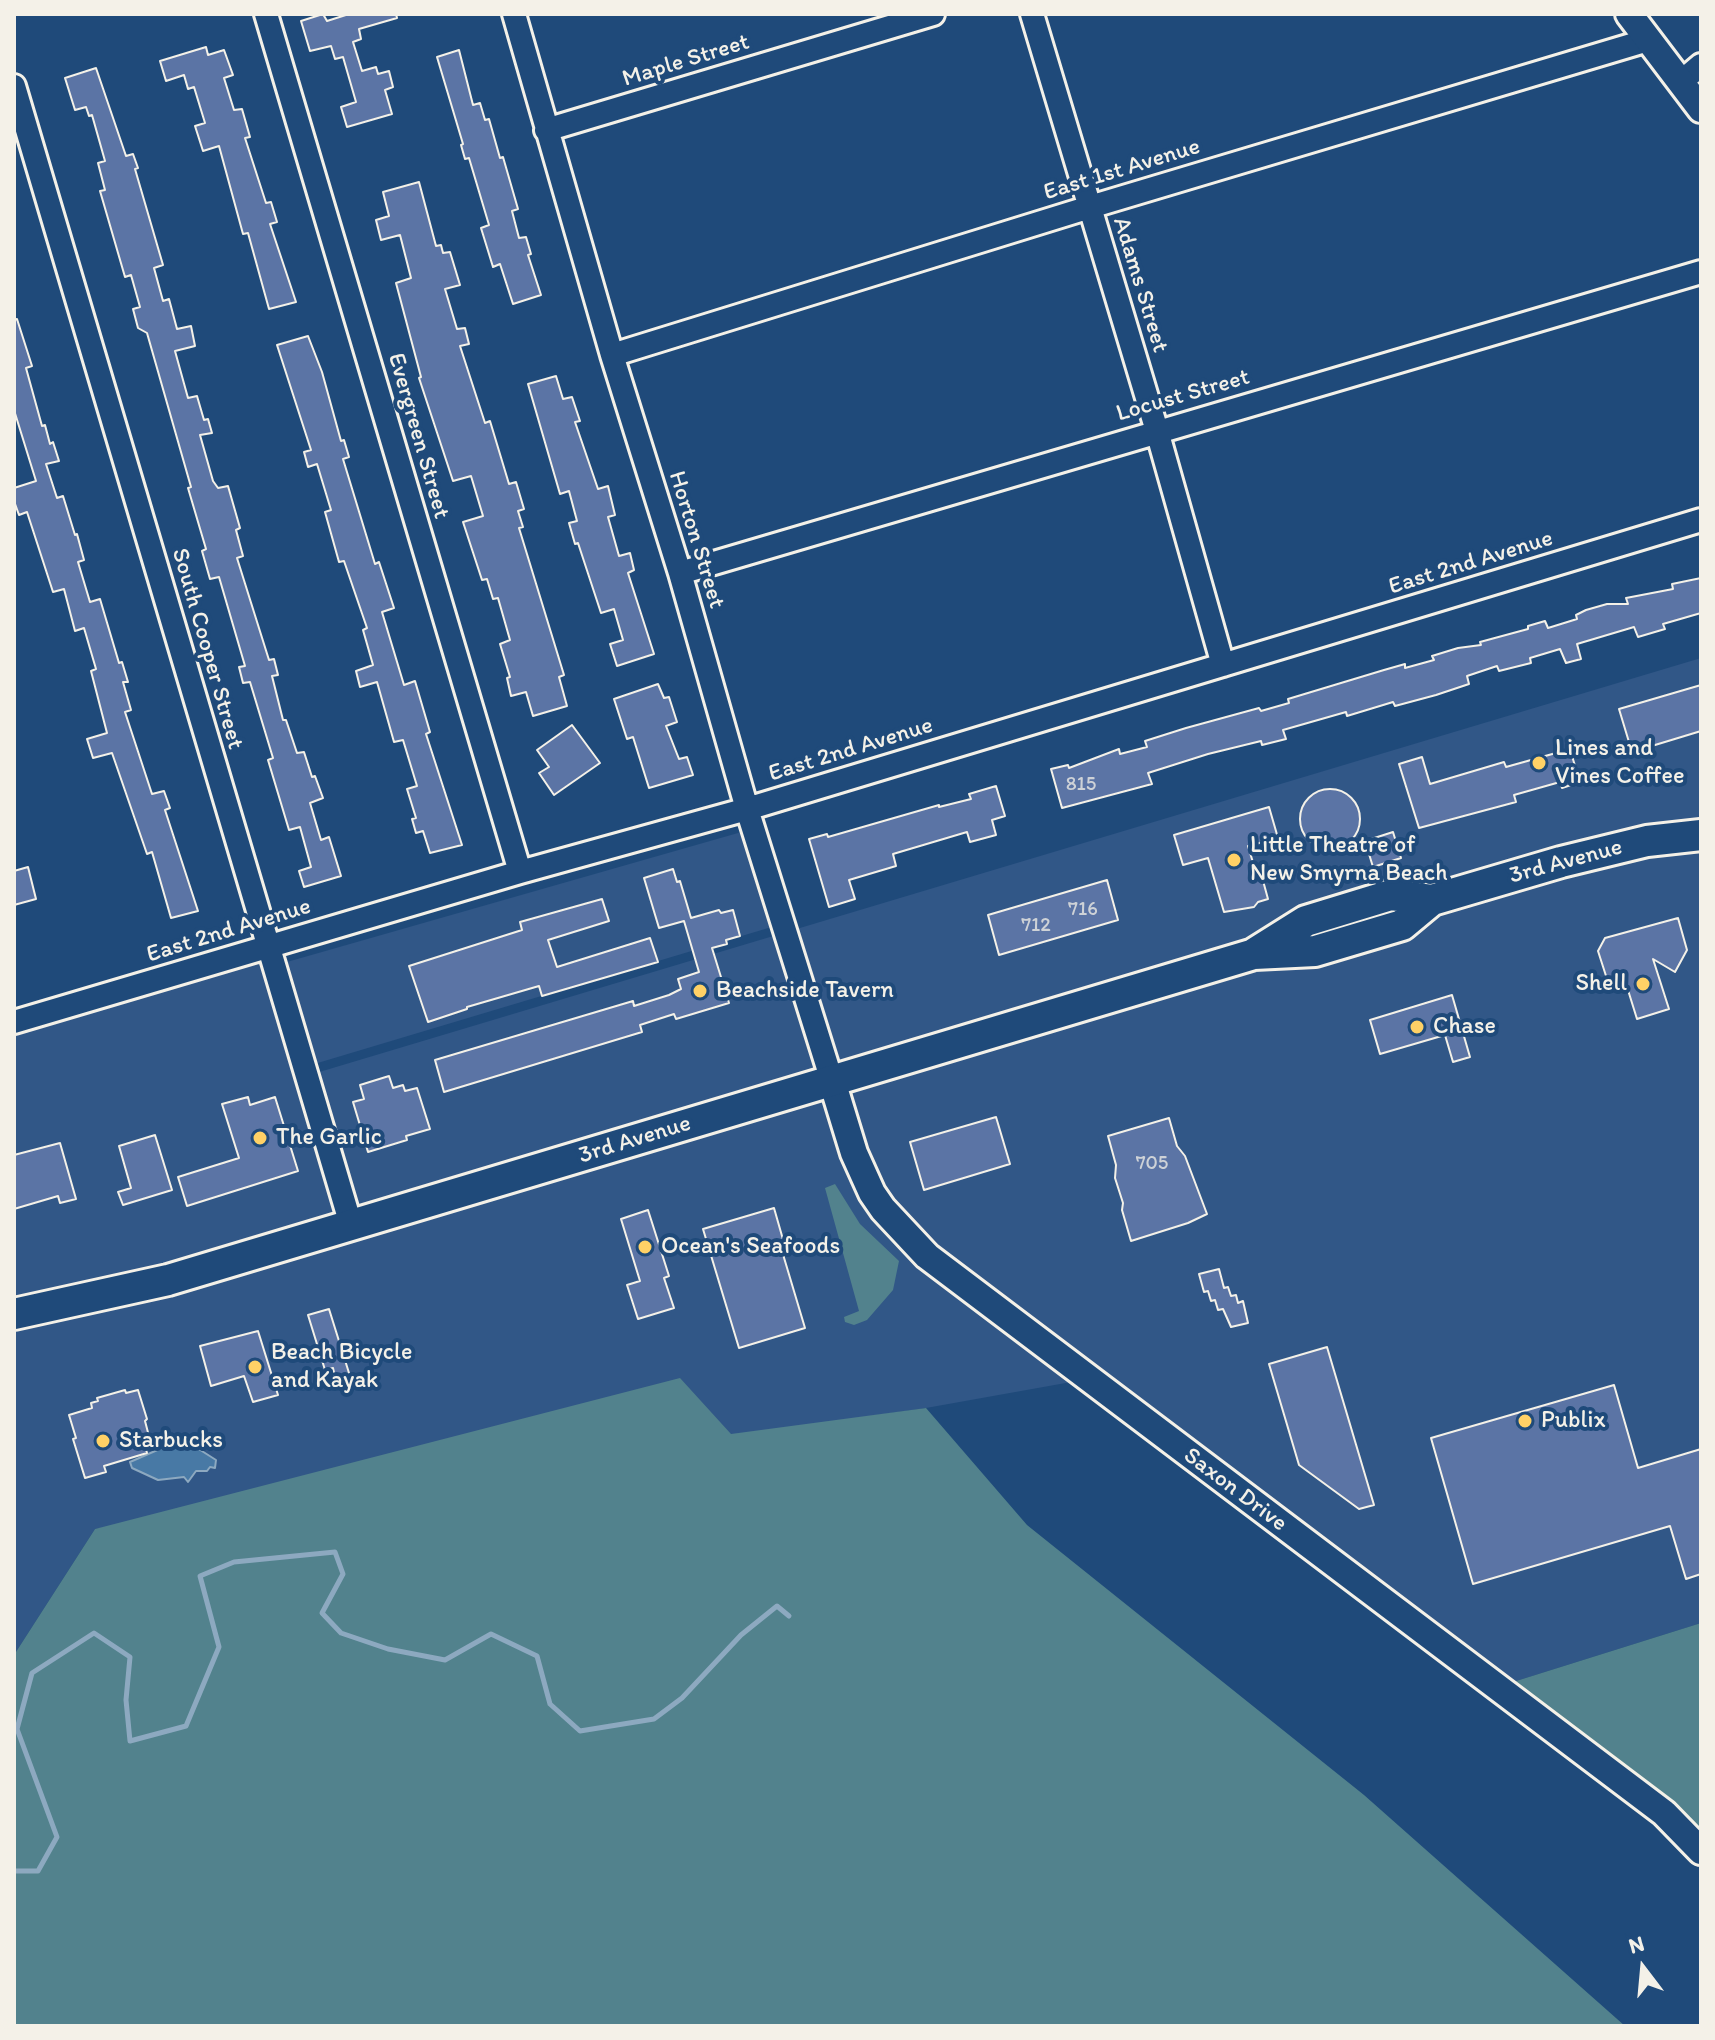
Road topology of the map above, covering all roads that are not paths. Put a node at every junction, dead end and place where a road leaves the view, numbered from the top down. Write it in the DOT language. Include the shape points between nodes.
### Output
graph roads {
  1 [pos="266,14"];
  2 [pos="514,14"];
  3 [pos="933,14"];
  4 [pos="1032,14"];
  5 [pos="1629,14"];
  6 [pos="1648,40"];
  7 [pos="1691,73"];
  8 [pos="14,86"];
  9 [pos="1701,109"];
  10 [pos="546,130"];
  11 [pos="1090,207"];
  12 [pos="1701,272"];
  13 [pos="612,355"];
  14 [pos="1157,431"];
  15 [pos="1701,520"];
  16 [pos="680,573"];
  17 [pos="1223,665"];
  18 [pos="747,809"];
  19 [pos="1701,835"];
  20 [pos="520,872"];
  21 [pos="267,946"];
  22 [pos="14,1022"];
  23 [pos="832,1081"];
  24 [pos="351,1225"];
  25 [pos="14,1314"];
  26 [pos="1701,1851"];
  1 -- 20 [label="street, Evergreen Street"];
  2 -- 10 [label="street, Horton Street"];
  3 -- 10 [label="street, Maple Street"];
  4 -- 11 [label="street, Adams Street"];
  5 -- 6 [label="street"];
  6 -- 7 [label="street"];
  6 -- 11 [label="street, East 1st Avenue"];
  7 -- 9 [label="street"];
  8 -- 21 [label="street, South Cooper Street"];
  10 -- 13 [label="street, Horton Street"];
  11 -- 13 [label="street, East 1st Avenue"];
  11 -- 14 [label="street, Adams Street"];
  12 -- 14 [label="street, Locust Street"];
  13 -- 16 [label="street, Horton Street"];
  14 -- 16 [label="street, Locust Street"];
  14 -- 17 [label="street, Adams Street"];
  15 -- 17 [label="street, East 2nd Avenue"];
  16 -- 18 [label="street, Horton Street"];
  17 -- 18 [label="street, East 2nd Avenue"];
  18 -- 20 [label="street, East 2nd Avenue"];
  18 -- 23 [label="street, Horton Street"];
  19 -- 23 [label="main road, 3rd Avenue" via="1605,850 1432,900 1402,925 1315,951 1254,954"];
  20 -- 21 [label="street, East 2nd Avenue"];
  21 -- 22 [label="street, East 2nd Avenue"];
  21 -- 24 [label="street, South Cooper Street"];
  23 -- 24 [label="main road, 3rd Avenue"];
  23 -- 26 [label="street, Saxon Drive" via="872,1193 927,1256 1664,1813"];
  24 -- 25 [label="main road, 3rd Avenue" via="168,1280"];
}
